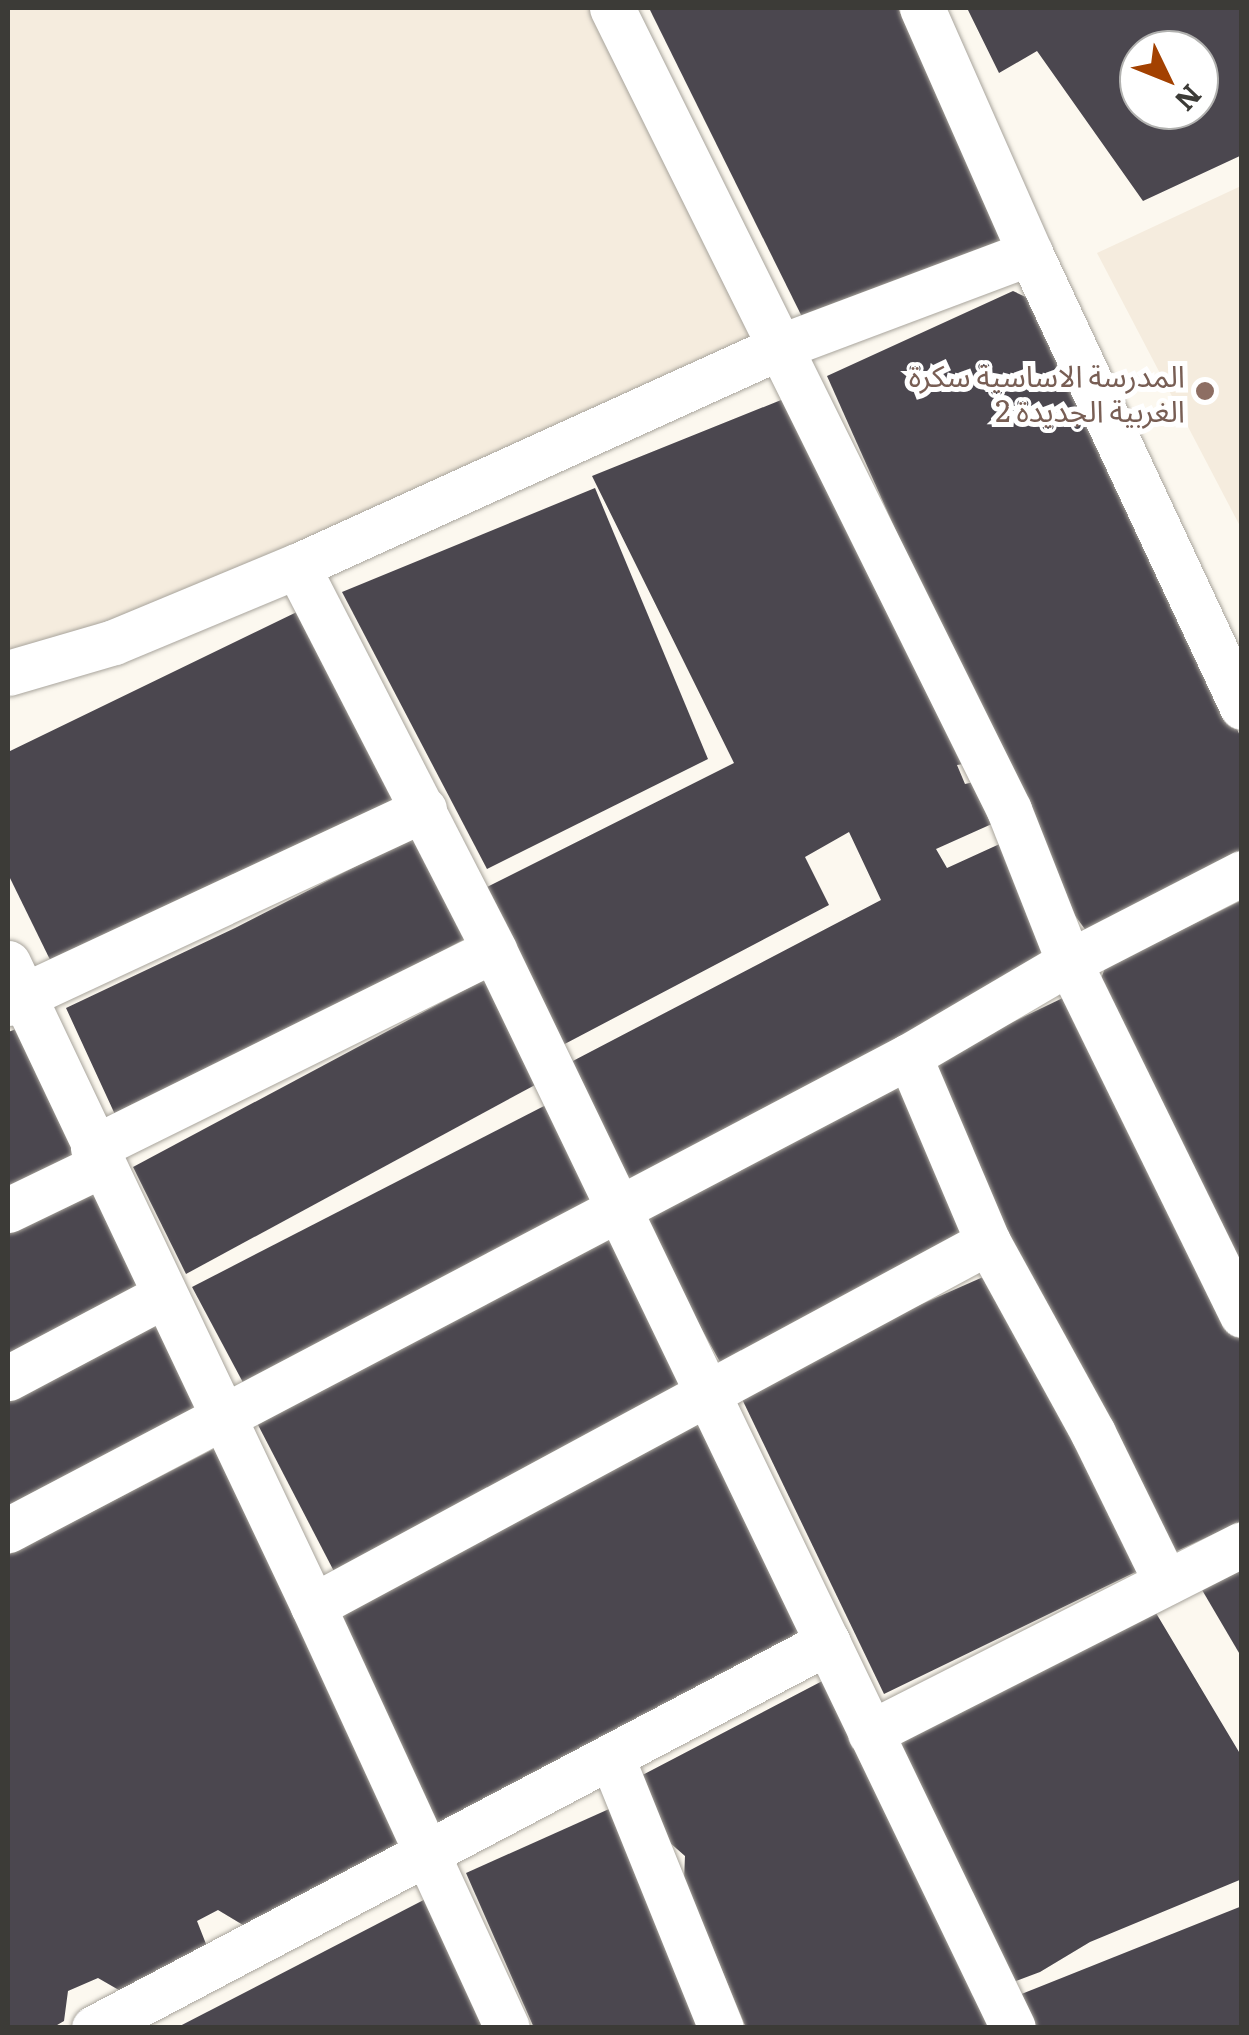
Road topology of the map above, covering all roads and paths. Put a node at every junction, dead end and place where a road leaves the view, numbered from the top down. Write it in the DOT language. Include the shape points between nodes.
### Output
graph roads {
  1 [pos="612,8"];
  2 [pos="922,8"];
  3 [pos="1030,253"];
  4 [pos="782,346"];
  5 [pos="297,566"];
  6 [pos="8,672"];
  7 [pos="1242,707"];
  8 [pos="424,808"];
  9 [pos="1242,873"];
  10 [pos="494,950"];
  11 [pos="1069,962"];
  12 [pos="12,988"];
  13 [pos="909,1056"];
  14 [pos="97,1156"];
  15 [pos="8,1210"];
  16 [pos="617,1210"];
  17 [pos="988,1242"];
  18 [pos="164,1296"];
  19 [pos="1242,1315"];
  20 [pos="8,1378"];
  21 [pos="710,1394"];
  22 [pos="222,1420"];
  23 [pos="8,1530"];
  24 [pos="1242,1544"];
  25 [pos="1166,1582"];
  26 [pos="313,1606"];
  27 [pos="828,1642"];
  28 [pos="870,1733"];
  29 [pos="611,1756"];
  30 [pos="427,1853"];
  31 [pos="94,2028"];
  32 [pos="507,2028"];
  33 [pos="721,2028"];
  34 [pos="1013,2028"];
  1 -- 4 [label="street"];
  2 -- 3 [label="street"];
  3 -- 4 [label="street"];
  3 -- 7 [label="street"];
  4 -- 5 [label="street"];
  4 -- 11 [label="street" via="1010,810"];
  5 -- 6 [label="street" via="97,649"];
  5 -- 8 [label="street"];
  8 -- 10 [label="street"];
  8 -- 12 [label="street"];
  9 -- 11 [label="street"];
  10 -- 14 [label="street"];
  10 -- 16 [label="street"];
  11 -- 13 [label="street"];
  11 -- 19 [label="street"];
  12 -- 14 [label="street"];
  13 -- 16 [label="street"];
  13 -- 17 [label="street"];
  14 -- 15 [label="street"];
  14 -- 18 [label="street"];
  16 -- 21 [label="street"];
  16 -- 22 [label="street"];
  17 -- 21 [label="street"];
  17 -- 25 [label="street"];
  18 -- 20 [label="street"];
  18 -- 22 [label="street"];
  21 -- 26 [label="street"];
  21 -- 27 [label="street"];
  22 -- 23 [label="street"];
  22 -- 26 [label="street"];
  24 -- 25 [label="street"];
  25 -- 28 [label="street"];
  26 -- 30 [label="street"];
  27 -- 28 [label="street"];
  27 -- 29 [label="street"];
  28 -- 34 [label="street"];
  29 -- 30 [label="street"];
  29 -- 33 [label="street"];
  30 -- 31 [label="street"];
  30 -- 32 [label="street"];
}
